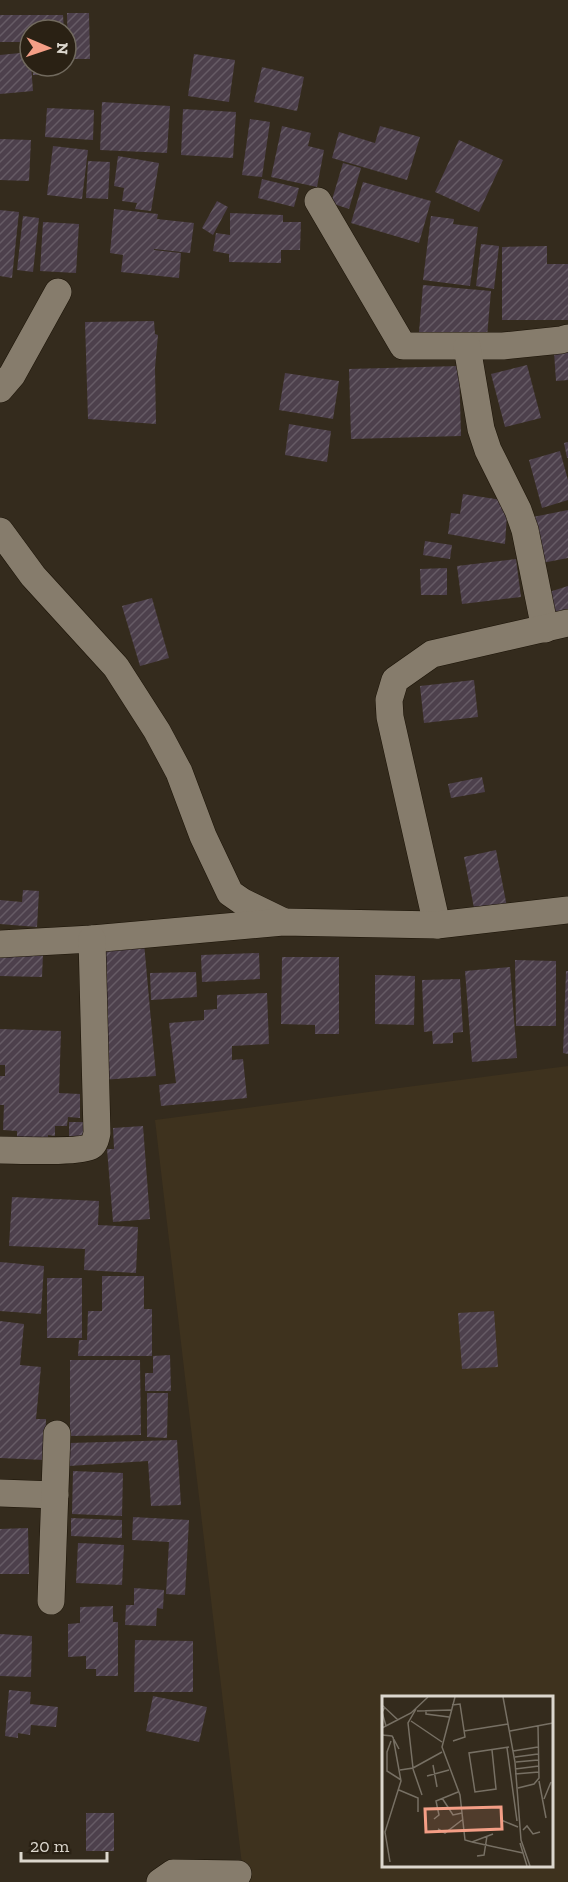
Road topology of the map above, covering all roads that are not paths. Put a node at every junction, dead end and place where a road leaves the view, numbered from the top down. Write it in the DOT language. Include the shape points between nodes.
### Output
graph roads {
  1 [pos="318,201"];
  2 [pos="58,292"];
  3 [pos="568,338"];
  4 [pos="467,347"];
  5 [pos="0,389"];
  6 [pos="0,531"];
  7 [pos="557,626"];
  8 [pos="568,910"];
  9 [pos="283,922"];
  10 [pos="437,925"];
  11 [pos="92,939"];
  12 [pos="0,944"];
  13 [pos="0,1150"];
  14 [pos="57,1434"];
  15 [pos="0,1493"];
  16 [pos="55,1495"];
  17 [pos="51,1600"];
  18 [pos="238,1874"];
  19 [pos="160,1882"];
  1 -- 4 [label="street" via="403,346"];
  2 -- 5 [label="street" via="12,375"];
  3 -- 4 [label="street"];
  4 -- 7 [label="street" via="481,429 518,510"];
  6 -- 9 [label="street" via="33,576 116,667 157,731 179,772 230,893"];
  7 -- 10 [label="street" via="432,654 395,680 389,700 390,717"];
  8 -- 10 [label="street"];
  9 -- 10 [label="street"];
  9 -- 11 [label="street"];
  11 -- 12 [label="street"];
  11 -- 13 [label="street" via="98,1133 94,1143 75,1149"];
  14 -- 16 [label="street"];
  15 -- 16 [label="street"];
  16 -- 17 [label="street"];
  18 -- 19 [label="street" via="173,1873"];
}
